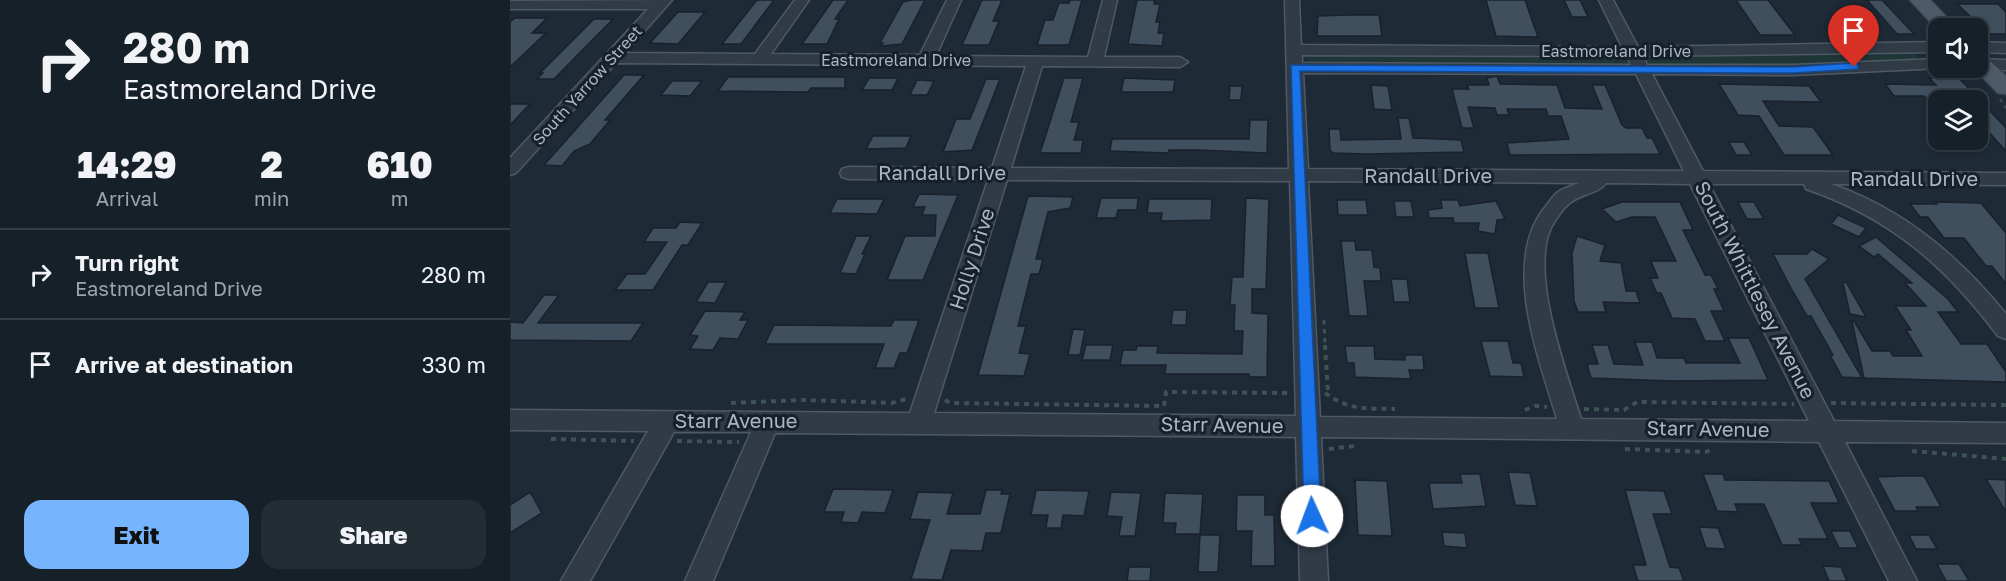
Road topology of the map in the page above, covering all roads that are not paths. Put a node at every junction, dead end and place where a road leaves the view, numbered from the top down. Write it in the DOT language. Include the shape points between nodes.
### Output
graph roads {
  1 [pos="802,0"];
  2 [pos="954,0"];
  3 [pos="1110,0"];
  4 [pos="1292,0"];
  5 [pos="1606,0"];
  6 [pos="1919,0"];
  7 [pos="663,2"];
  8 [pos="510,5"];
  9 [pos="1937,18"];
  10 [pos="1915,47"];
  11 [pos="1928,47"];
  12 [pos="2006,48"];
  13 [pos="1632,52"];
  14 [pos="1988,55"];
  15 [pos="612,58"];
  16 [pos="1294,59"];
  17 [pos="1928,59"];
  18 [pos="760,60"];
  19 [pos="926,60"];
  20 [pos="1036,61"];
  21 [pos="1095,61"];
  22 [pos="1988,61"];
  23 [pos="1180,62"];
  24 [pos="1928,64"];
  25 [pos="2006,65"];
  26 [pos="1642,69"];
  27 [pos="1988,69"];
  28 [pos="2006,88"];
  29 [pos="510,169"];
  30 [pos="849,173"];
  31 [pos="1000,173"];
  32 [pos="1299,175"];
  33 [pos="1510,177"];
  34 [pos="1622,177"];
  35 [pos="1697,177"];
  36 [pos="1780,178"];
  37 [pos="1878,179"];
  38 [pos="2006,180"];
  39 [pos="1551,212"];
  40 [pos="1877,212"];
  41 [pos="2006,330"];
  42 [pos="923,411"];
  43 [pos="1569,418"];
  44 [pos="510,420"];
  45 [pos="667,421"];
  46 [pos="768,422"];
  47 [pos="1310,426"];
  48 [pos="1826,430"];
  49 [pos="2006,433"];
  50 [pos="575,581"];
  51 [pos="699,581"];
  52 [pos="1314,581"];
  53 [pos="1903,581"];
  1 -- 18 [label="street"];
  2 -- 19 [label="street"];
  3 -- 21 [label="street"];
  4 -- 16 [label="street"];
  5 -- 13 [label="street, South Whittlesey Avenue"];
  6 -- 9 [label="main road"];
  7 -- 8 [label="street"];
  7 -- 15 [label="street, South Yarrow Street"];
  10 -- 11 [label="street, Eastmoreland Drive"];
  10 -- 13 [label="street, Eastmoreland Drive"];
  10 -- 17 [label="street"];
  12 -- 14 [label="street"];
  13 -- 16 [label="street, Eastmoreland Drive"];
  13 -- 26 [label="street, South Whittlesey Avenue"];
  15 -- 18 [label="street, Eastmoreland Drive"];
  15 -- 29 [label="street, South Yarrow Street"];
  16 -- 26 [label="street, Eastmoreland Drive"];
  16 -- 32 [label="street"];
  18 -- 19 [label="street, Eastmoreland Drive"];
  19 -- 20 [label="street, Eastmoreland Drive"];
  20 -- 21 [label="street, Eastmoreland Drive"];
  20 -- 31 [label="street, Holly Drive"];
  21 -- 23 [label="street, Eastmoreland Drive"];
  22 -- 25 [label="street"];
  24 -- 26 [label="street, Eastmoreland Drive" via="1793,70"];
  26 -- 35 [label="street, South Whittlesey Avenue"];
  27 -- 28 [label="main road"];
  30 -- 31 [label="street, Randall Drive"];
  31 -- 32 [label="street, Randall Drive"];
  31 -- 42 [label="street, Holly Drive"];
  32 -- 33 [label="street, Randall Drive"];
  32 -- 47 [label="street"];
  33 -- 34 [label="street, Randall Drive"];
  33 -- 39 [label="street" via="1543,188 1551,199"];
  34 -- 35 [label="street, Randall Drive"];
  34 -- 39 [label="street" via="1579,188 1560,200"];
  35 -- 36 [label="street, Randall Drive"];
  35 -- 48 [label="street, South Whittlesey Avenue"];
  36 -- 37 [label="street, Randall Drive"];
  36 -- 40 [label="street" via="1833,190"];
  37 -- 38 [label="street, Randall Drive"];
  37 -- 40 [label="street" via="1864,184 1861,193"];
  39 -- 43 [label="street" via="1536,243 1533,274 1537,304"];
  40 -- 41 [label="street" via="1910,232 1957,271"];
  42 -- 46 [label="street, Starr Avenue"];
  42 -- 47 [label="street, Starr Avenue"];
  43 -- 47 [label="street, Starr Avenue"];
  43 -- 48 [label="street, Starr Avenue"];
  44 -- 45 [label="street, Starr Avenue"];
  45 -- 46 [label="street, Starr Avenue"];
  45 -- 50 [label="street"];
  46 -- 51 [label="street"];
  47 -- 52 [label="street"];
  48 -- 49 [label="street, Starr Avenue"];
  48 -- 53 [label="street, South Whittlesey Avenue"];
}
